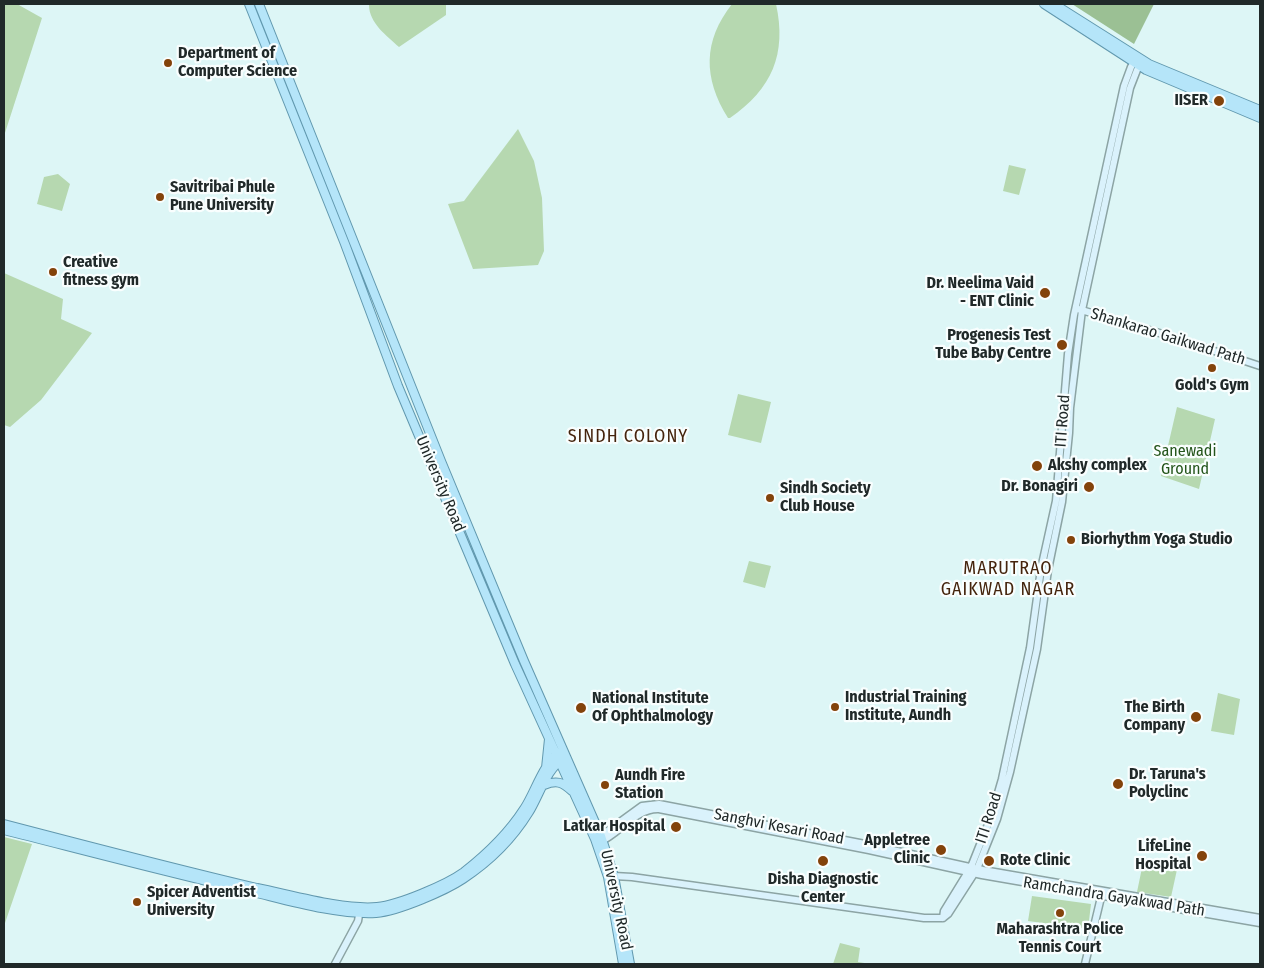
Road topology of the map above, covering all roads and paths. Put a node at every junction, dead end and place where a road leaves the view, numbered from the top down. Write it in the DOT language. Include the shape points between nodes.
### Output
graph roads {
  1 [pos="249,4"];
  2 [pos="259,4"];
  3 [pos="1044,4"];
  4 [pos="1054,4"];
  5 [pos="1138,61"];
  6 [pos="1260,110"];
  7 [pos="1260,118"];
  8 [pos="1079,310"];
  9 [pos="1260,366"];
  10 [pos="549,738"];
  11 [pos="562,755"];
  12 [pos="545,770"];
  13 [pos="544,785"];
  14 [pos="575,794"];
  15 [pos="4,824"];
  16 [pos="4,830"];
  17 [pos="599,840"];
  18 [pos="973,870"];
  19 [pos="611,877"];
  20 [pos="448,886"];
  21 [pos="1104,894"];
  22 [pos="360,911"];
  23 [pos="1260,918"];
  24 [pos="1260,923"];
  25 [pos="335,964"];
  26 [pos="623,964"];
  27 [pos="630,964"];
  28 [pos="1085,964"];
  29 [pos="1089,964"];
  1 -- 10 [label="main road, University Road" via="398,386"];
  2 -- 11 [label="main road, University Road" via="409,384"];
  3 -- 5 [label="main road"];
  4 -- 5 [label="main road"];
  5 -- 6 [label="main road"];
  5 -- 7 [label="main road"];
  5 -- 8 [label="main road, ITI Road"];
  8 -- 9 [label="main road, Shankarao Gaikwad Path"];
  8 -- 18 [label="main road, ITI Road" via="1066,474 1037,649 1004,796"];
  10 -- 11 [label="main road, University Road"];
  10 -- 12 [label="main road"];
  11 -- 12 [label="main road"];
  11 -- 13 [label="main road"];
  11 -- 14 [label="main road, University Road"];
  11 -- 17 [label="main road, University Road"];
  12 -- 20 [label="main road" via="525,808 506,834"];
  13 -- 14 [label="main road" via="560,783"];
  13 -- 20 [label="main road" via="530,811 505,843 478,868"];
  14 -- 17 [label="main road, University Road"];
  15 -- 22 [label="main road"];
  16 -- 22 [label="main road" via="291,901"];
  17 -- 18 [label="main road, Sanghvi Kesari Road" via="642,806 659,804"];
  17 -- 19 [label="main road, University Road"];
  18 -- 19 [label="main road, ITI Road" via="948,914 942,918 632,877"];
  18 -- 21 [label="main road, Ramchandra Gayakwad Path"];
  19 -- 26 [label="main road, University Road"];
  19 -- 27 [label="main road, University Road"];
  20 -- 22 [label="main road"];
  21 -- 23 [label="main road, Ramchandra Gayakwad Path"];
  21 -- 24 [label="main road, Ramchandra Gayakwad Path"];
  21 -- 28 [label="main road"];
  21 -- 29 [label="main road"];
  22 -- 25 [label="main road"];
}
